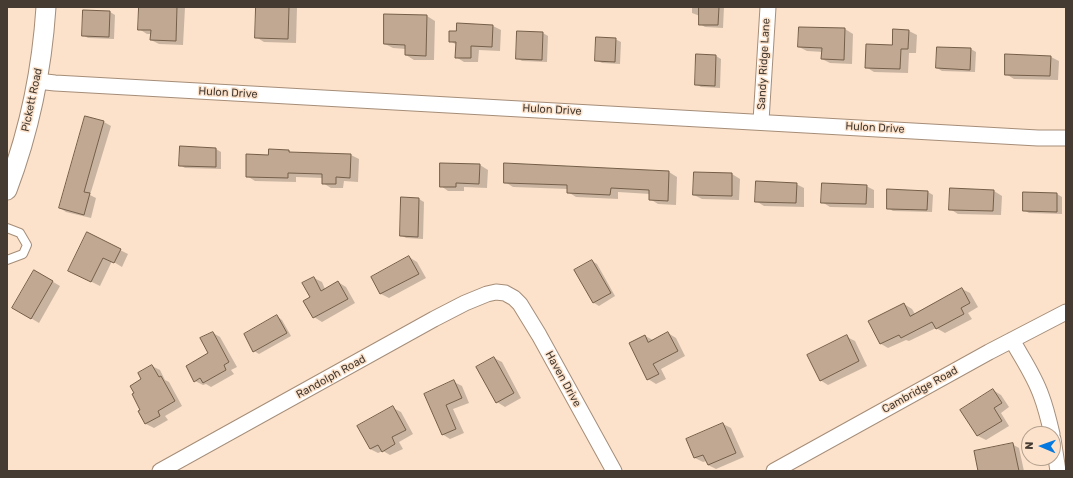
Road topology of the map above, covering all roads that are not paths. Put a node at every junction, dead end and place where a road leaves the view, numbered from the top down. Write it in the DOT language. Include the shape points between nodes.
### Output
graph roads {
  1 [pos="46,7"];
  2 [pos="768,7"];
  3 [pos="37,81"];
  4 [pos="761,121"];
  5 [pos="1066,138"];
  6 [pos="7,190"];
  7 [pos="7,228"];
  8 [pos="7,260"];
  9 [pos="505,293"];
  10 [pos="1066,312"];
  11 [pos="1012,340"];
  12 [pos="1050,426"];
  13 [pos="160,471"];
  14 [pos="614,471"];
  15 [pos="774,471"];
  1 -- 3 [label="street, Pickett Road"];
  2 -- 4 [label="street, Sandy Ridge Lane"];
  3 -- 4 [label="street, Hulon Drive"];
  3 -- 6 [label="street, Pickett Road" via="21,148"];
  4 -- 5 [label="street, Hulon Drive"];
  7 -- 8 [label="lane" via="20,233 27,245 23,254"];
  9 -- 13 [label="street, Randolph Road" via="487,294 465,303"];
  9 -- 14 [label="street, Haven Drive" via="520,304 539,335"];
  10 -- 11 [label="street, Cambridge Road"];
  11 -- 12 [label="street" via="1041,394"];
  11 -- 15 [label="street, Cambridge Road"];
}
